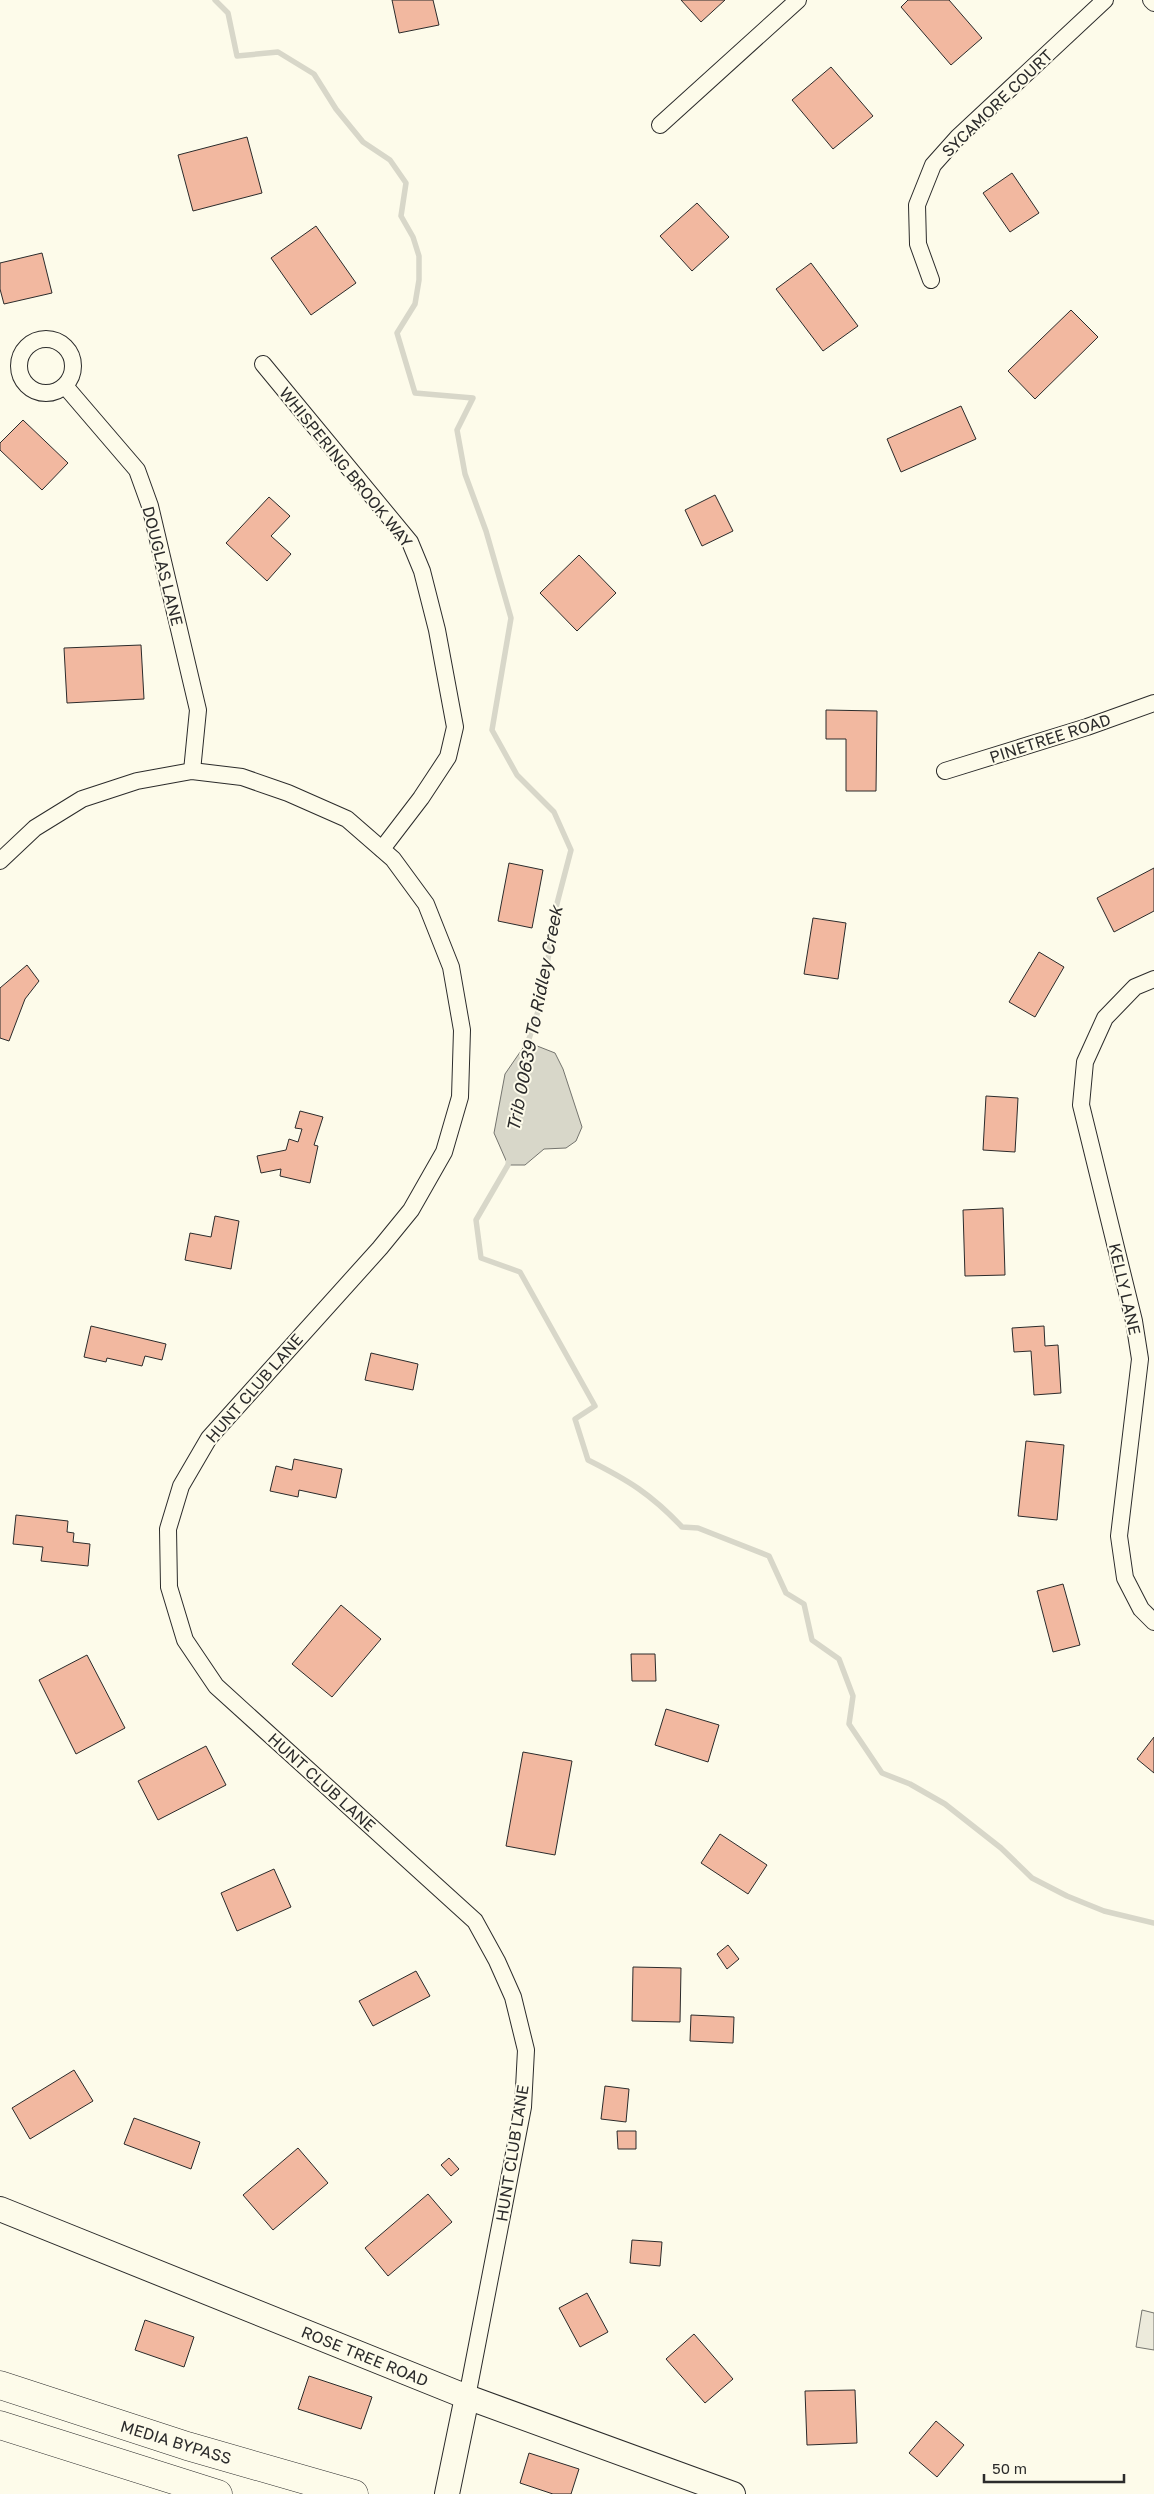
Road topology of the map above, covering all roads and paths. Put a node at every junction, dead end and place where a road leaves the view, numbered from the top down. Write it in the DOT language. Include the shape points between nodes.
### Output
graph roads {
  1 [pos="798,0"];
  2 [pos="1105,0"];
  3 [pos="1150,0"];
  4 [pos="1154,3"];
  5 [pos="660,125"];
  6 [pos="931,280"];
  7 [pos="263,364"];
  8 [pos="65,386"];
  9 [pos="1154,703"];
  10 [pos="192,771"];
  11 [pos="945,771"];
  12 [pos="382,849"];
  13 [pos="0,861"];
  14 [pos="1154,978"];
  15 [pos="1154,1622"];
  16 [pos="0,2209"];
  17 [pos="0,2385"];
  18 [pos="467,2397"];
  19 [pos="0,2425"];
  20 [pos="449,2483"];
  21 [pos="218,2494"];
  22 [pos="354,2494"];
  23 [pos="733,2494"];
  1 -- 5 [label="street"];
  2 -- 6 [label="street, SYCAMORE COURT" via="958,137 933,165 917,205 918,244"];
  3 -- 4 [label="street"];
  7 -- 12 [label="street, WHISPERING BROOK WAY" via="410,542 422,571 437,630 455,727 448,757"];
  8 -- 10 [label="street, DOUGLAS LANE" via="136,470 150,506 198,710"];
  9 -- 11 [label="street, PINETREE ROAD"];
  10 -- 12 [label="street, HUNT CLUB LANE" via="242,776 288,792 347,819"];
  10 -- 13 [label="street, HUNT CLUB LANE" via="137,781 82,799 35,828"];
  12 -- 18 [label="street, HUNT CLUB LANE" via="393,858 426,904 451,967 462,1030 460,1097 444,1152 411,1210 208,1438 182,1486 168,1529 168,1587 185,1640 216,1686 475,1921 513,1997 526,2050 522,2107"];
  14 -- 15 [label="street, KELLY LANE" via="1135,987 1105,1018 1085,1062 1081,1105 1134,1321 1140,1359 1120,1536 1125,1578 1142,1609"];
  16 -- 18 [label="street, ROSE TREE ROAD"];
  17 -- 22 [label="highway, MEDIA BYPASS" via="187,2446"];
  18 -- 20 [label="street"];
  18 -- 23 [label="street, ROSE TREE ROAD"];
  19 -- 21 [label="highway"];
}
